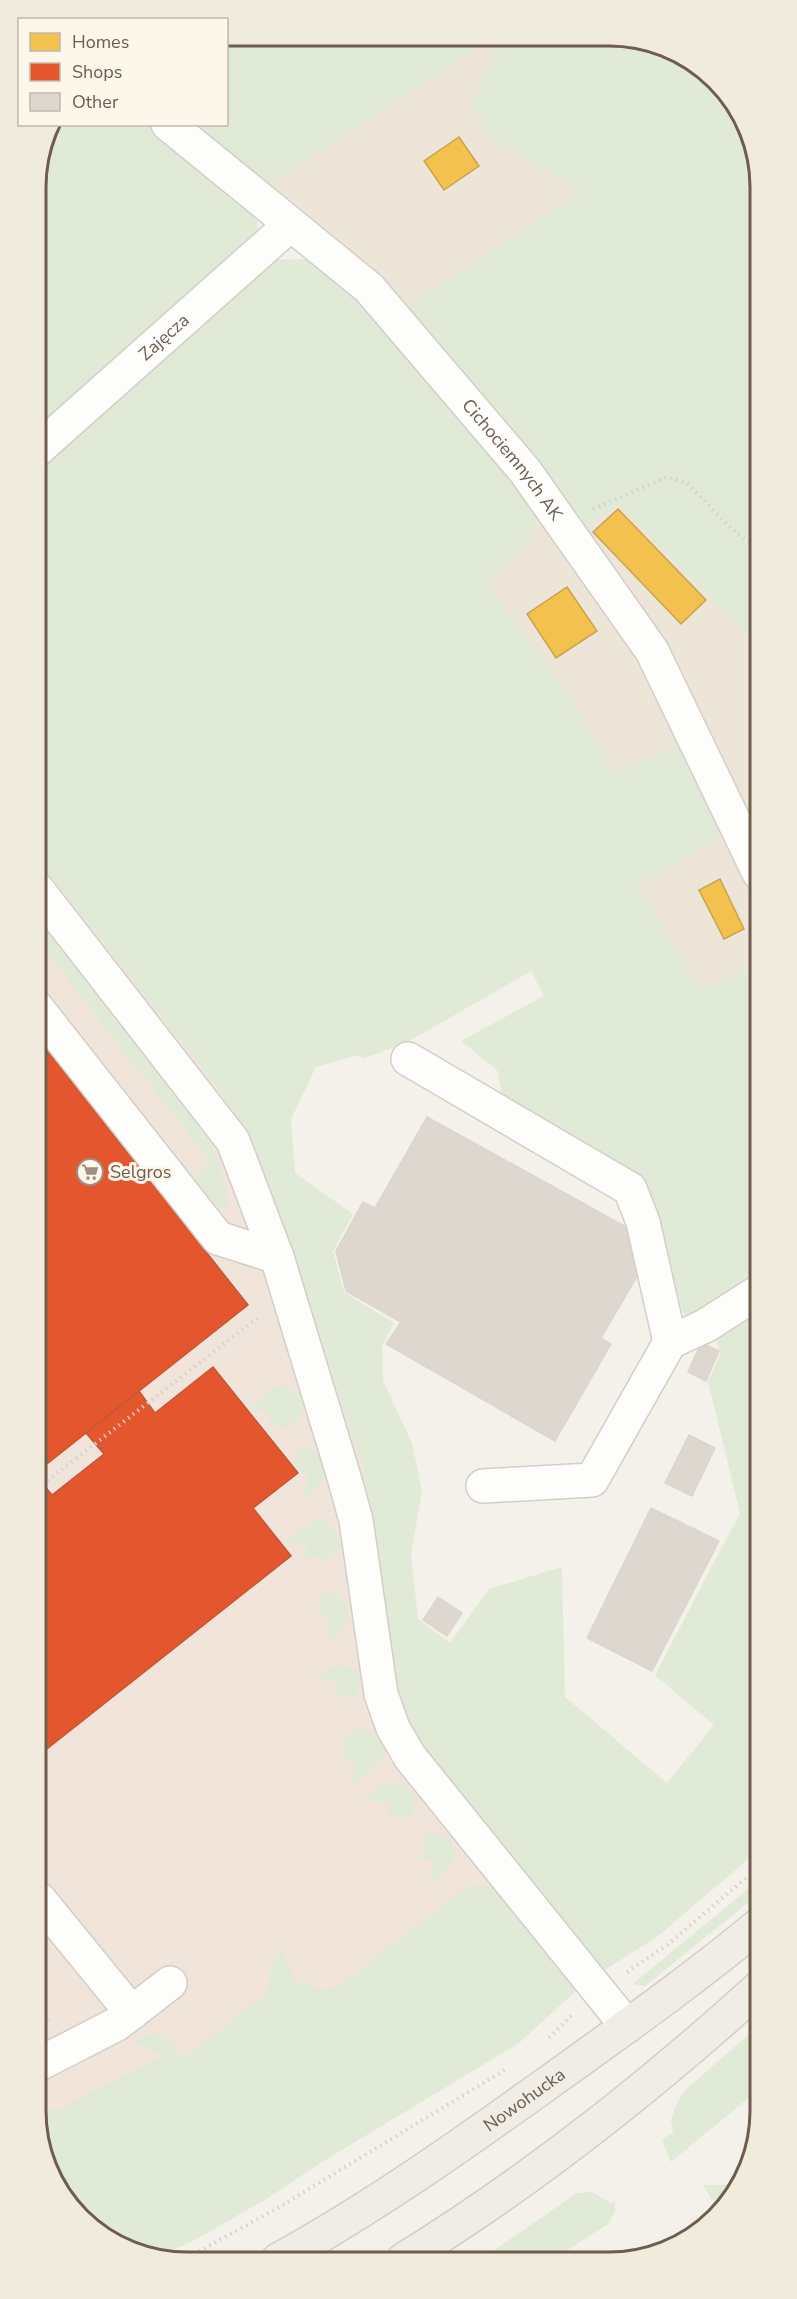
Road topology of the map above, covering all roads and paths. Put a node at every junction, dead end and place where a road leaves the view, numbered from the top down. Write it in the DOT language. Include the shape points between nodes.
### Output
graph roads {
  1 [pos="170,126"];
  2 [pos="290,225"];
  3 [pos="47,441"];
  4 [pos="562,523"];
  5 [pos="750,542"];
  6 [pos="750,854"];
  7 [pos="47,901"];
  8 [pos="47,1019"];
  9 [pos="408,1059"];
  10 [pos="277,1257"];
  11 [pos="750,1297"];
  12 [pos="293,1306"];
  13 [pos="670,1342"];
  14 [pos="46,1481"];
  15 [pos="483,1486"];
  16 [pos="750,1874"];
  17 [pos="46,1908"];
  18 [pos="750,1932"];
  19 [pos="170,1983"];
  20 [pos="599,1991"];
  21 [pos="750,1995"];
  22 [pos="125,2005"];
  23 [pos="46,2018"];
  24 [pos="48,2022"];
  25 [pos="627,2026"];
  26 [pos="545,2042"];
  27 [pos="46,2060"];
  28 [pos="507,2068"];
  29 [pos="196,2253"];
  30 [pos="290,2253"];
  31 [pos="413,2253"];
  1 -- 2 [label="street, Cichociemnych AK"];
  2 -- 3 [label="street, Zajęcza"];
  2 -- 4 [label="street, Cichociemnych AK" via="369,288 525,471"];
  4 -- 5 [label="path" via="667,477 688,484"];
  4 -- 6 [label="street, Cichociemnych AK" via="652,651"];
  7 -- 10 [label="street" via="233,1141"];
  8 -- 10 [label="street" via="218,1238"];
  9 -- 13 [label="street" via="630,1190 643,1222"];
  10 -- 12 [label="street"];
  11 -- 13 [label="street" via="705,1326"];
  12 -- 14 [label="path" via="257,1317"];
  12 -- 20 [label="street" via="356,1520 381,1694 393,1728 410,1757"];
  13 -- 15 [label="street" via="592,1480"];
  16 -- 20 [label="path" via="667,1944"];
  17 -- 22 [label="street"];
  18 -- 25 [label="main road, Nowohucka"];
  19 -- 22 [label="street"];
  20 -- 25 [label="street"];
  20 -- 26 [label="path"];
  21 -- 31 [label="main road" via="602,2121"];
  22 -- 27 [label="street" via="117,2024"];
  23 -- 24 [label="path"];
  25 -- 30 [label="main road, Nowohucka" via="424,2171"];
  28 -- 29 [label="path" via="276,2209"];
}
